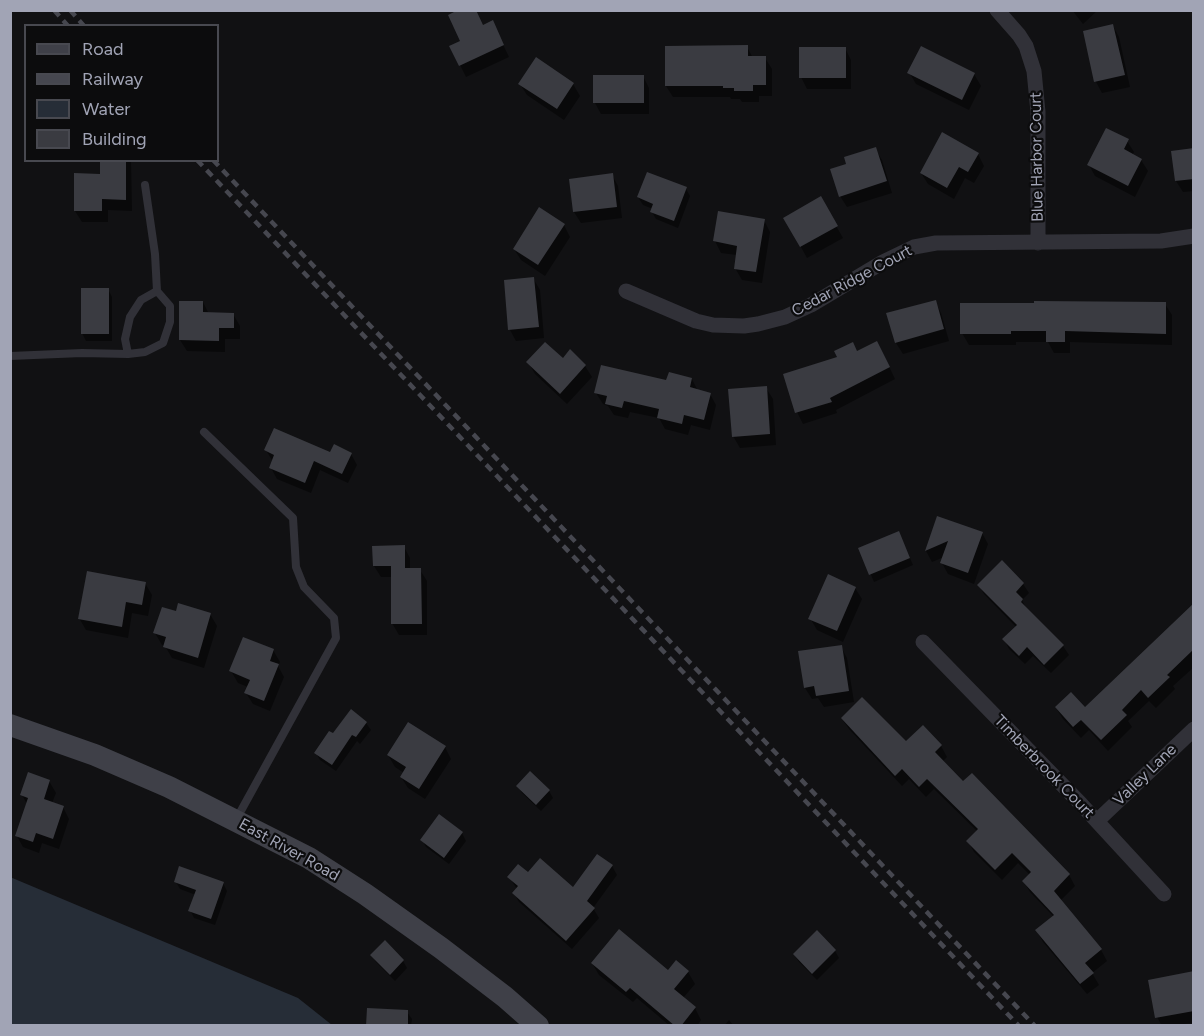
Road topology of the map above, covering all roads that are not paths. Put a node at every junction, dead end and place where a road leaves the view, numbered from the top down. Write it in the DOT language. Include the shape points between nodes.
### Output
graph roads {
  1 [pos="998,10"];
  2 [pos="144,185"];
  3 [pos="1194,236"];
  4 [pos="1038,243"];
  5 [pos="157,291"];
  6 [pos="626,291"];
  7 [pos="128,354"];
  8 [pos="10,356"];
  9 [pos="204,432"];
  10 [pos="922,642"];
  11 [pos="10,725"];
  12 [pos="1194,729"];
  13 [pos="235,820"];
  14 [pos="1097,821"];
  15 [pos="1164,894"];
  16 [pos="538,1026"];
  1 -- 4 [label="street, Blue Harbor Court" via="1019,34 1034,71 1038,112"];
  2 -- 5 [label="lane"];
  3 -- 4 [label="street, Cedar Ridge Court" via="1161,241"];
  4 -- 6 [label="street, Cedar Ridge Court" via="936,243 914,247 811,305 758,324 729,326 696,321"];
  5 -- 7 [label="lane" via="141,300 130,317 125,339"];
  5 -- 7 [label="lane" via="170,306 163,343"];
  7 -- 8 [label="lane"];
  9 -- 13 [label="lane" via="293,519 296,567 304,587 334,618 336,638"];
  10 -- 14 [label="street, Timberbrook Court"];
  11 -- 13 [label="main road, East River Road" via="95,755"];
  12 -- 14 [label="street, Valley Lane"];
  13 -- 16 [label="main road, East River Road" via="309,858 365,894 441,948"];
  14 -- 15 [label="street, Timberbrook Court"];
}
